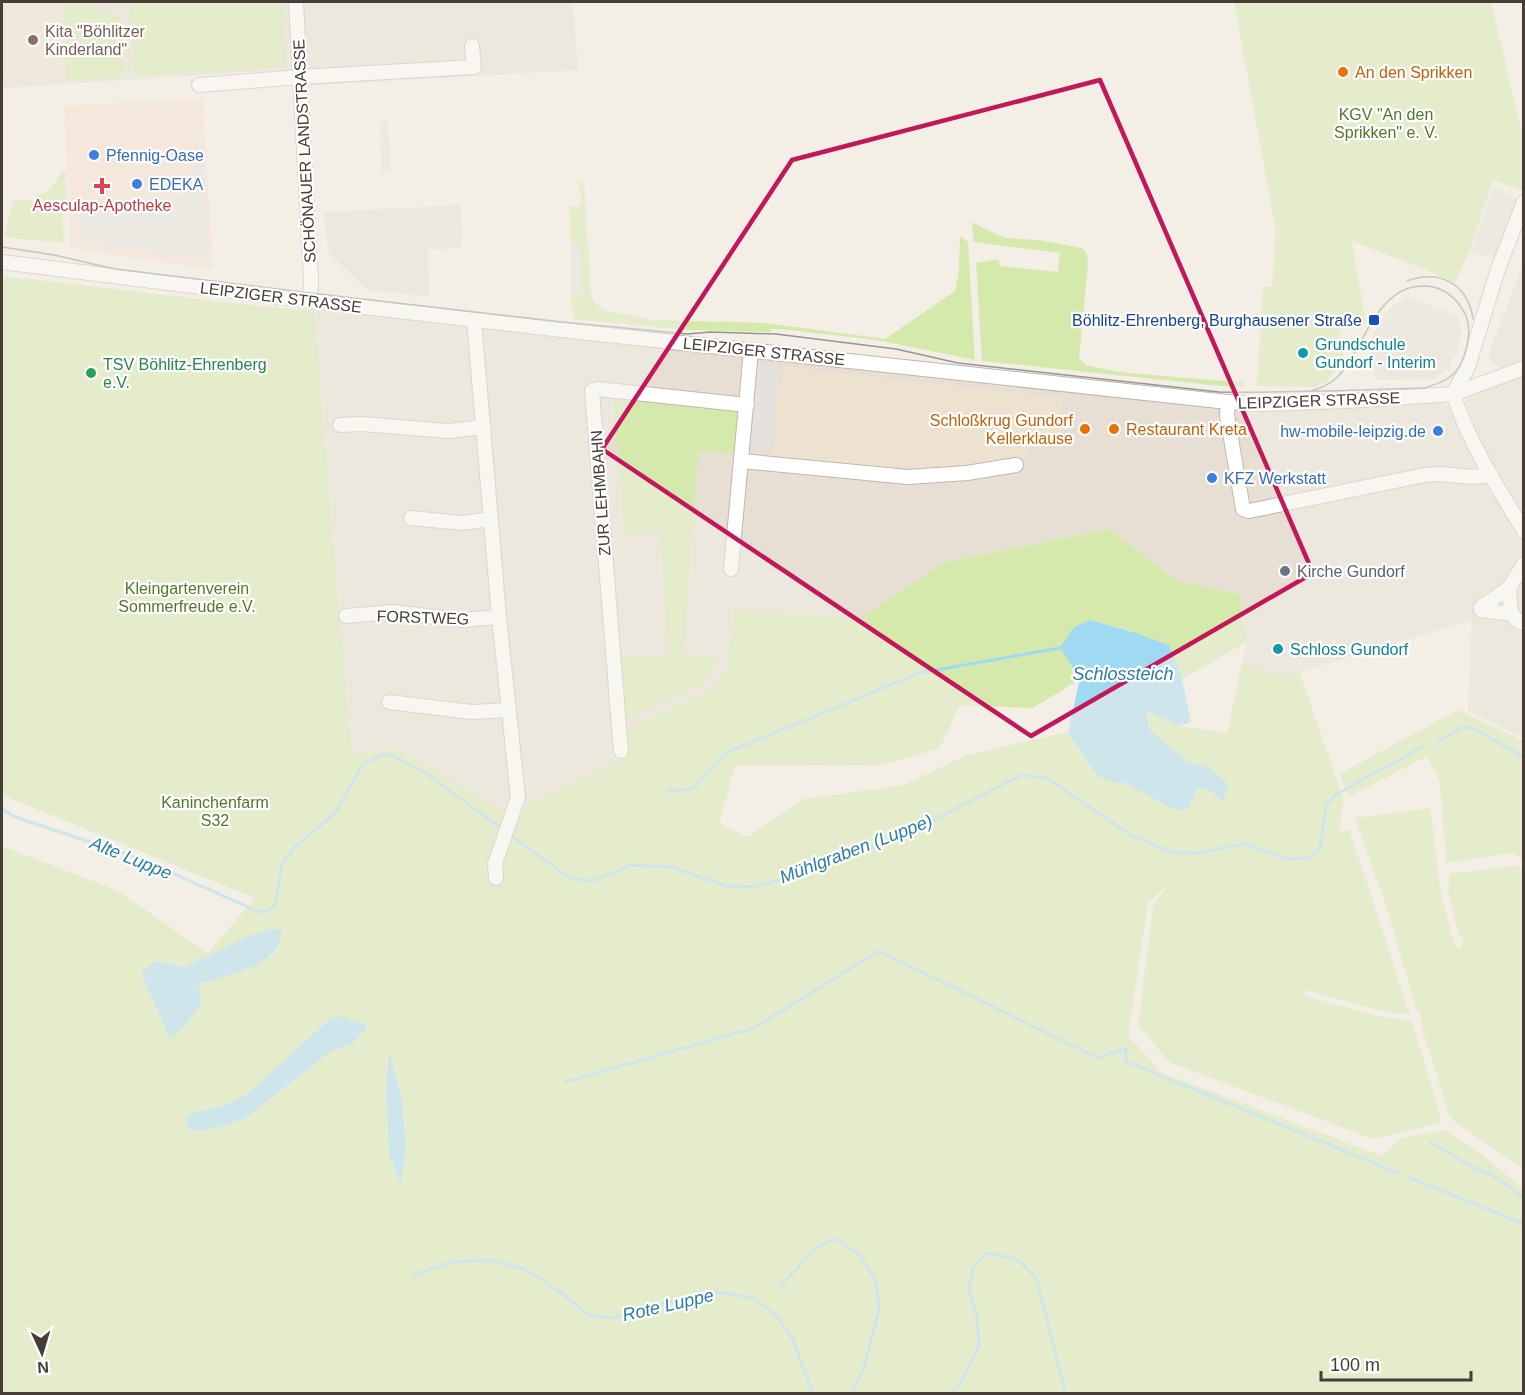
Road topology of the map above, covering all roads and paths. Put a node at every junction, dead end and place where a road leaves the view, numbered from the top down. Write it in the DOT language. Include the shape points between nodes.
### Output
graph roads {
  1 [pos="296,2"];
  2 [pos="472,46"];
  3 [pos="300,77"];
  4 [pos="199,85"];
  5 [pos="1522,210"];
  6 [pos="2,262"];
  7 [pos="310,300"];
  8 [pos="474,320"];
  9 [pos="752,350"];
  10 [pos="1524,368"];
  11 [pos="1453,394"];
  12 [pos="1228,402"];
  13 [pos="747,405"];
  14 [pos="340,425"];
  15 [pos="484,428"];
  16 [pos="742,461"];
  17 [pos="1016,465"];
  18 [pos="1491,476"];
  19 [pos="411,518"];
  20 [pos="491,519"];
  21 [pos="1524,531"];
  22 [pos="1524,564"];
  23 [pos="731,569"];
  24 [pos="1509,588"];
  25 [pos="1511,614"];
  26 [pos="346,616"];
  27 [pos="500,617"];
  28 [pos="1524,623"];
  29 [pos="389,702"];
  30 [pos="509,710"];
  31 [pos="621,752"];
  32 [pos="496,878"];
  1 -- 3 [label="street, SCHÖNAUER LANDSTRASSE"];
  2 -- 3 [label="street" via="474,68"];
  3 -- 4 [label="street"];
  3 -- 7 [label="street, SCHÖNAUER LANDSTRASSE"];
  5 -- 11 [label="street" via="1497,269 1468,367"];
  6 -- 7 [label="street, LEIPZIGER STRASSE"];
  7 -- 8 [label="street, LEIPZIGER STRASSE"];
  8 -- 9 [label="street, LEIPZIGER STRASSE"];
  8 -- 15 [label="street"];
  9 -- 12 [label="street, LEIPZIGER STRASSE"];
  9 -- 13 [label="street"];
  10 -- 11 [label="street, LEIPZIGER STRASSE"];
  11 -- 12 [label="street, LEIPZIGER STRASSE" via="1346,401"];
  11 -- 18 [label="street"];
  12 -- 18 [label="street" via="1243,509 1249,511 1425,475"];
  13 -- 16 [label="street"];
  13 -- 31 [label="street, ZUR LEHMBAHN" via="592,391"];
  14 -- 15 [label="street" via="448,431"];
  15 -- 20 [label="street"];
  16 -- 17 [label="street" via="908,477"];
  16 -- 23 [label="street"];
  18 -- 21 [label="street"];
  19 -- 20 [label="street" via="462,523"];
  20 -- 27 [label="street"];
  22 -- 24 [label="street"];
  24 -- 25 [label="street"];
  24 -- 25 [label="street" via="1481,609"];
  25 -- 28 [label="street"];
  26 -- 27 [label="street, FORSTWEG" via="392,612 463,620"];
  27 -- 30 [label="street"];
  29 -- 30 [label="street" via="472,712"];
  30 -- 32 [label="street" via="518,797 495,864"];
}
